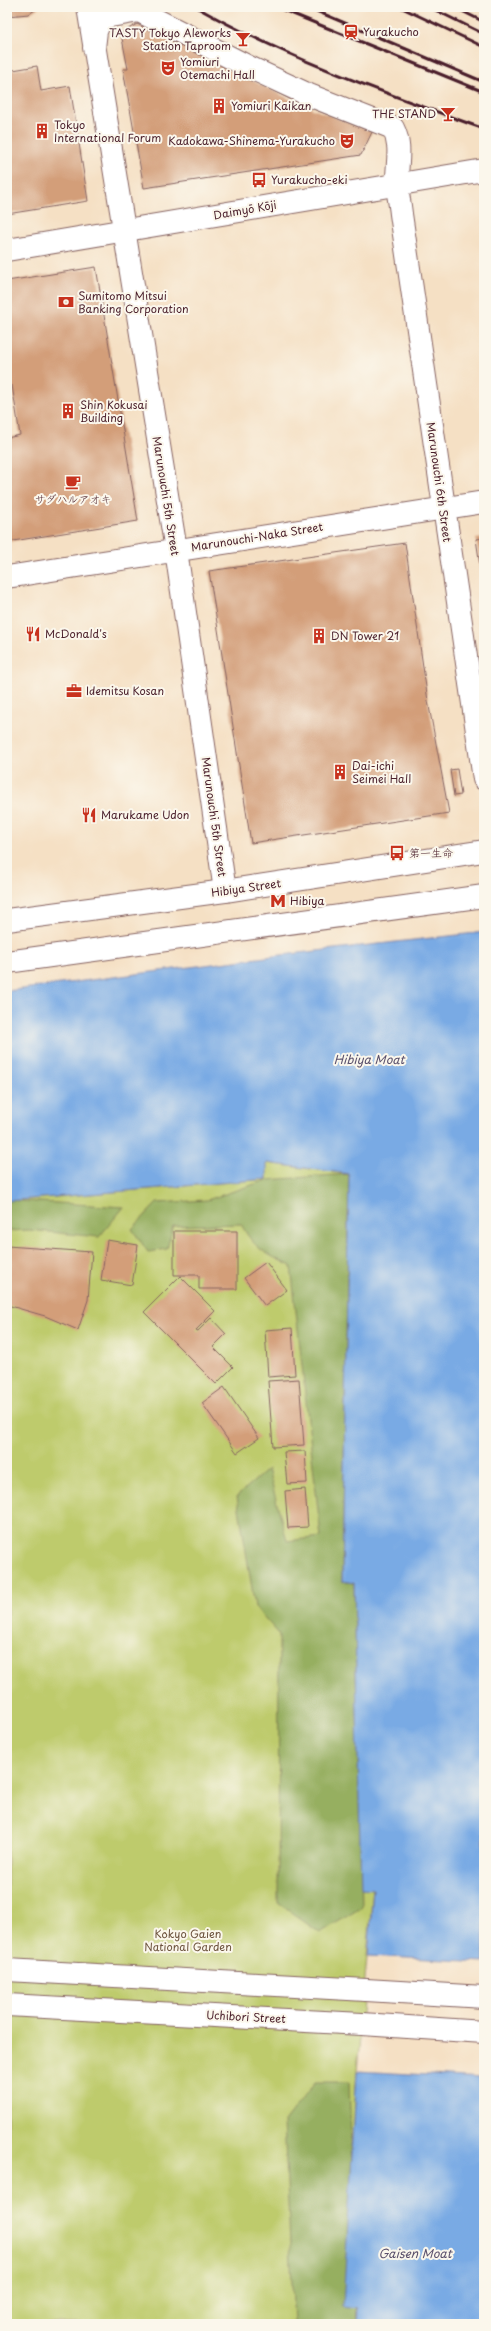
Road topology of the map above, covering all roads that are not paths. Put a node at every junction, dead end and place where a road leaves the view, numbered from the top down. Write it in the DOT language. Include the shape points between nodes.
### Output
graph roads {
  1 [pos="88,7"];
  2 [pos="94,48"];
  3 [pos="484,170"];
  4 [pos="397,185"];
  5 [pos="123,232"];
  6 [pos="7,250"];
  7 [pos="484,502"];
  8 [pos="442,508"];
  9 [pos="176,550"];
  10 [pos="7,577"];
  11 [pos="484,779"];
  12 [pos="484,851"];
  13 [pos="225,891"];
  14 [pos="484,896"];
  15 [pos="7,920"];
  16 [pos="7,962"];
  17 [pos="7,1970"];
  18 [pos="484,1997"];
  19 [pos="7,2005"];
  20 [pos="484,2032"];
  1 -- 2 [label="main road, Marunouchi 5th Street"];
  2 -- 4 [label="main road, Marunouchi 6th Street" via="96,31 105,17 139,11 309,95 393,128 400,153"];
  2 -- 5 [label="main road, Marunouchi 5th Street"];
  3 -- 4 [label="main road, Daimyō Kōji"];
  4 -- 5 [label="main road, Daimyō Kōji"];
  4 -- 8 [label="main road, Marunouchi 6th Street"];
  5 -- 6 [label="main road, Daimyō Kōji"];
  5 -- 9 [label="main road, Marunouchi 5th Street"];
  7 -- 8 [label="main road, Marunouchi-Naka Street"];
  8 -- 9 [label="main road, Marunouchi-Naka Street"];
  8 -- 11 [label="main road, Marunouchi 6th Street"];
  9 -- 10 [label="main road, Marunouchi-Naka Street"];
  9 -- 13 [label="main road, Marunouchi 5th Street"];
  12 -- 13 [label="main road, Hibiya Street"];
  13 -- 15 [label="main road, Hibiya Street"];
  14 -- 16 [label="main road"];
  17 -- 18 [label="main road, bridge"];
  19 -- 20 [label="main road, Uchibori Street, bridge"];
}
